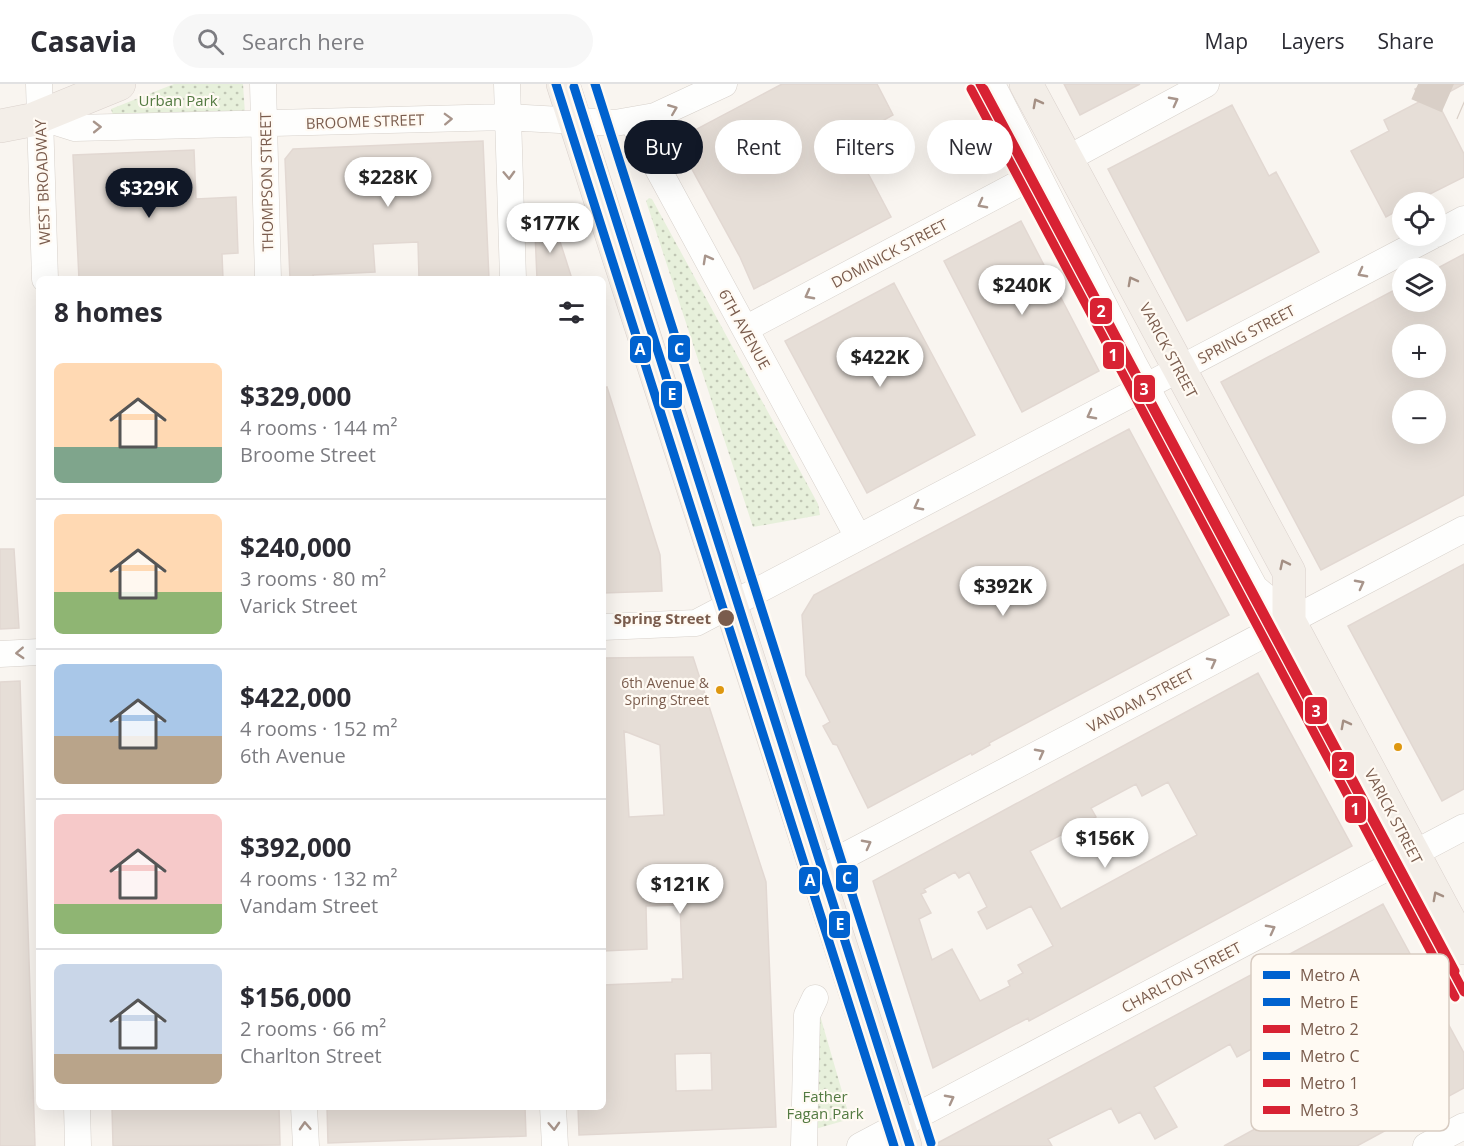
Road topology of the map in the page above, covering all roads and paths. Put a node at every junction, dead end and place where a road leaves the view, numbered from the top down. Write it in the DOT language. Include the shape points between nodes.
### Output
graph roads {
  1 [pos="39,84"];
  2 [pos="119,84"];
  3 [pos="263,84"];
  4 [pos="507,84"];
  5 [pos="563,84"];
  6 [pos="724,84"];
  7 [pos="988,84"];
  8 [pos="1026,84"];
  9 [pos="1206,84"];
  10 [pos="40,117"];
  11 [pos="506,117"];
  12 [pos="635,120"];
  13 [pos="575,121"];
  14 [pos="624,121"];
  15 [pos="264,124"];
  16 [pos="0,126"];
  17 [pos="1067,159"];
  18 [pos="661,174"];
  19 [pos="1033,176"];
  20 [pos="1464,219"];
  21 [pos="1446,229"];
  22 [pos="1413,246"];
  23 [pos="45,276"];
  24 [pos="268,276"];
  25 [pos="513,276"];
  26 [pos="745,329"];
  27 [pos="1179,369"];
  28 [pos="1143,388"];
  29 [pos="1464,529"];
  30 [pos="858,537"];
  31 [pos="730,605"];
  32 [pos="1290,621"];
  33 [pos="606,627"];
  34 [pos="36,652"];
  35 [pos="0,654"];
  36 [pos="1464,827"];
  37 [pos="1414,853"];
  38 [pos="816,871"];
  39 [pos="1464,948"];
  40 [pos="815,998"];
  41 [pos="77,1110"];
  42 [pos="304,1110"];
  43 [pos="553,1110"];
  44 [pos="1464,1126"];
  45 [pos="902,1136"];
  46 [pos="78,1146"];
  47 [pos="306,1146"];
  48 [pos="555,1146"];
  49 [pos="804,1146"];
  50 [pos="860,1146"];
  51 [pos="1426,1146"];
  1 -- 10 [label="street, WEST BROADWAY"];
  2 -- 10 [label="main road"];
  3 -- 15 [label="street, THOMPSON STREET"];
  4 -- 11 [label="street"];
  5 -- 13 [label="main road"];
  12 -- 6 [label="street, BROOME STREET, one-way" via="672,109"];
  7 -- 19 [label="main road, VARICK STREET"];
  17 -- 8 [label="main road, VARICK STREET, one-way"];
  17 -- 9 [label="street, one-way"];
  10 -- 15 [label="street, BROOME STREET, one-way" via="75,128"];
  10 -- 16 [label="main road"];
  10 -- 23 [label="street, WEST BROADWAY"];
  11 -- 13 [label="street, BROOME STREET"];
  15 -- 11 [label="street, BROOME STREET, one-way"];
  11 -- 25 [label="street, one-way"];
  13 -- 14 [label="street, BROOME STREET"];
  13 -- 31 [label="main road"];
  15 -- 24 [label="street, THOMPSON STREET"];
  27 -- 17 [label="main road, VARICK STREET, one-way"];
  26 -- 18 [label="street, 6TH AVENUE, one-way"];
  19 -- 26 [label="street, DOMINICK STREET, one-way"];
  19 -- 28 [label="main road, VARICK STREET"];
  20 -- 21 [label="street, SPRING STREET"];
  22 -- 27 [label="street, SPRING STREET, one-way"];
  26 -- 30 [label="street, 6TH AVENUE"];
  27 -- 28 [label="street, SPRING STREET"];
  32 -- 27 [label="main road, VARICK STREET, one-way" via="1289,572"];
  28 -- 30 [label="street, SPRING STREET, one-way"];
  28 -- 32 [label="main road, VARICK STREET" via="1252,590"];
  32 -- 29 [label="street, VANDAM STREET, one-way"];
  30 -- 31 [label="street, SPRING STREET"];
  31 -- 33 [label="street, SPRING STREET" via="696,623"];
  31 -- 38 [label="main road"];
  37 -- 32 [label="main road, VARICK STREET, one-way"];
  38 -- 32 [label="street, VANDAM STREET, one-way"];
  34 -- 35 [label="street, one-way"];
  36 -- 37 [label="street, CHARLTON STREET"];
  39 -- 37 [label="main road, VARICK STREET, one-way"];
  45 -- 37 [label="street, CHARLTON STREET, one-way"];
  38 -- 45 [label="main road"];
  40 -- 49 [label="street" via="807,1015"];
  41 -- 46 [label="street"];
  47 -- 42 [label="street, one-way"];
  43 -- 48 [label="street, one-way"];
  44 -- 51 [label="street"];
  45 -- 50 [label="street, CHARLTON STREET"];
}
